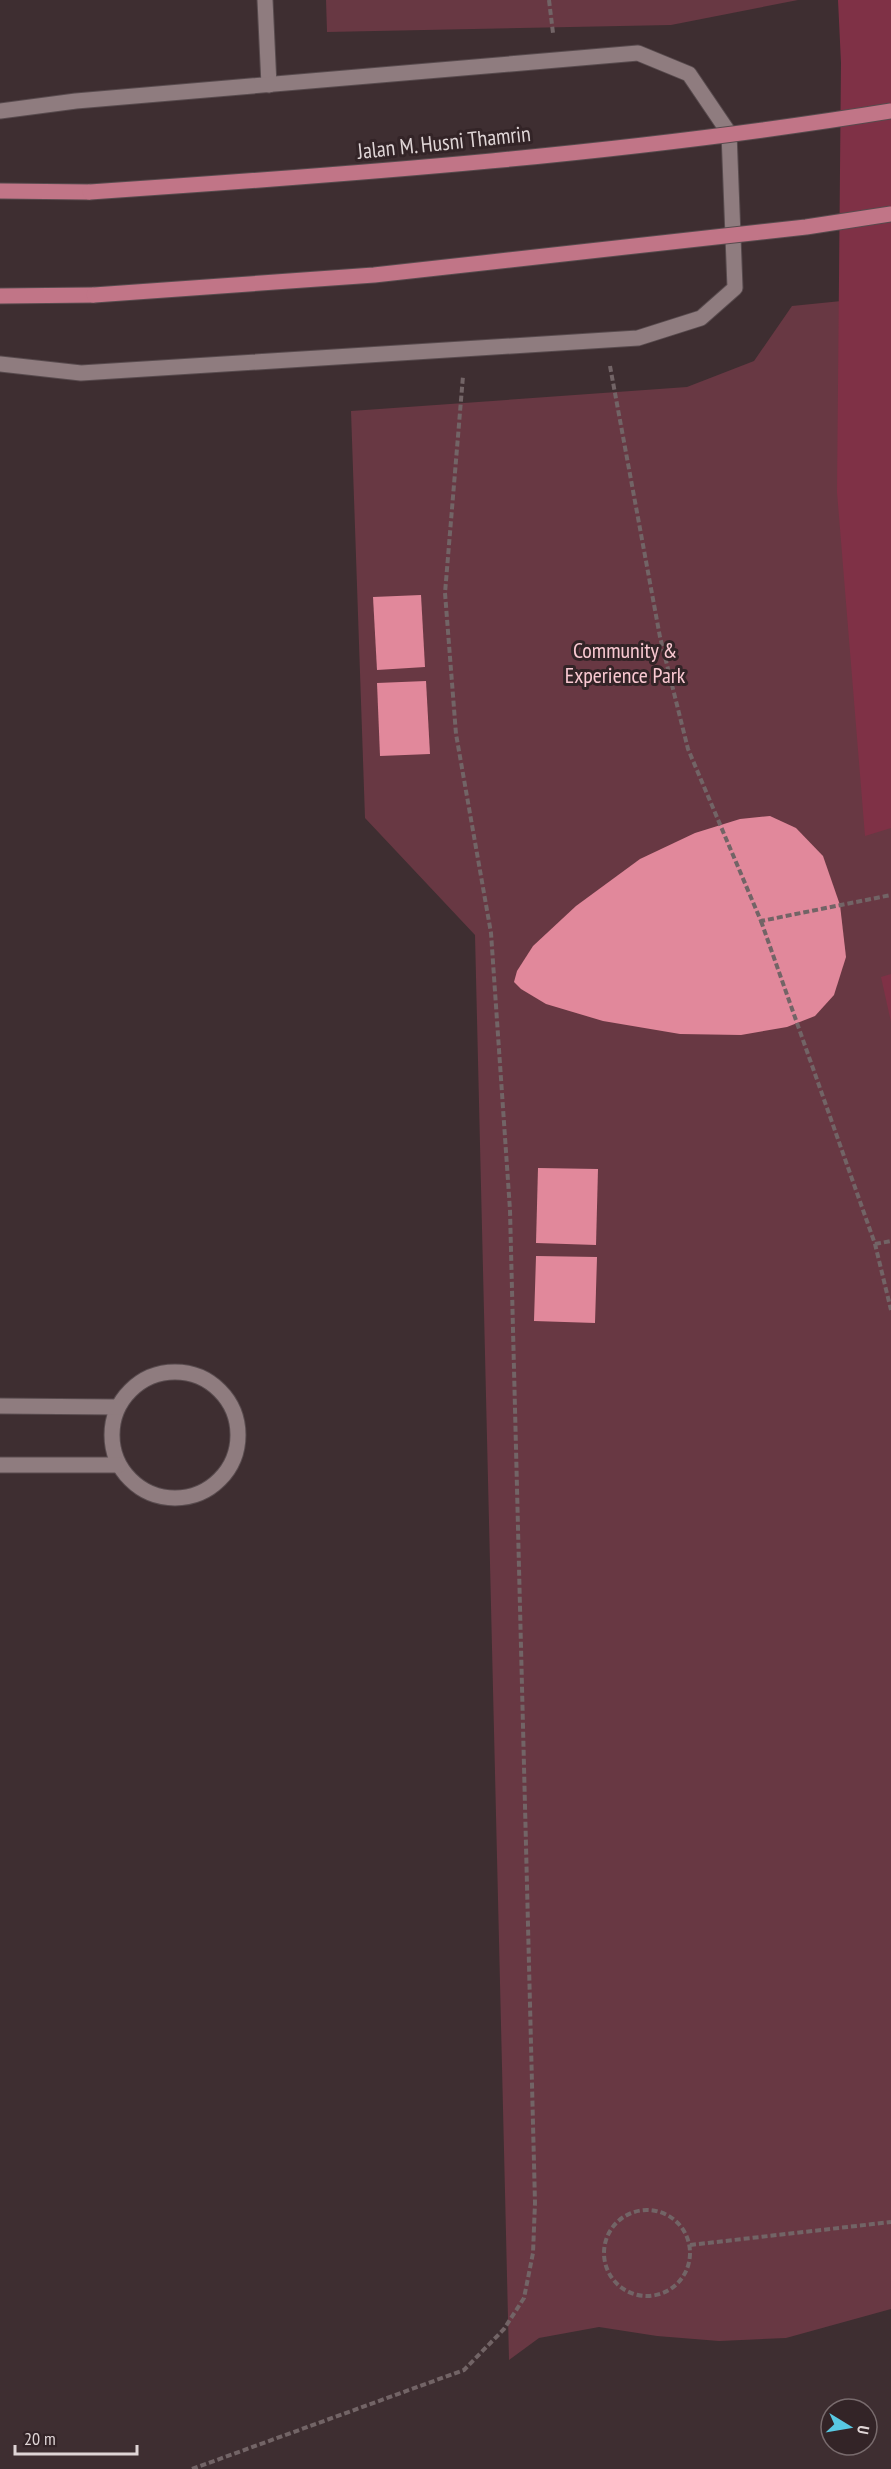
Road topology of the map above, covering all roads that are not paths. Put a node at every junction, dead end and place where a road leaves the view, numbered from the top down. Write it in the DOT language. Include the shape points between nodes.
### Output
graph roads {
  1 [pos="264,0"];
  2 [pos="269,85"];
  3 [pos="0,111"];
  4 [pos="891,111"];
  5 [pos="0,191"];
  6 [pos="891,214"];
  7 [pos="0,296"];
  8 [pos="0,364"];
  9 [pos="0,1406"];
  10 [pos="118,1407"];
  11 [pos="0,1465"];
  12 [pos="118,1465"];
  1 -- 2 [label="street"];
  2 -- 3 [label="street"];
  2 -- 8 [label="street" via="638,53 689,74 729,133 735,288 701,318 638,338 81,373"];
  4 -- 5 [label="main road, Jalan M. Husni Thamrin, bridge" via="783,129 358,174 90,192"];
  6 -- 7 [label="main road, bridge" via="374,275 94,295"];
  9 -- 10 [label="street"];
  10 -- 12 [label="street" via="112,1436"];
  10 -- 12 [label="street" via="138,1383 167,1371 197,1375 223,1391 237,1419 237,1449 223,1477 198,1495 168,1499 139,1488"];
  11 -- 12 [label="street"];
}
